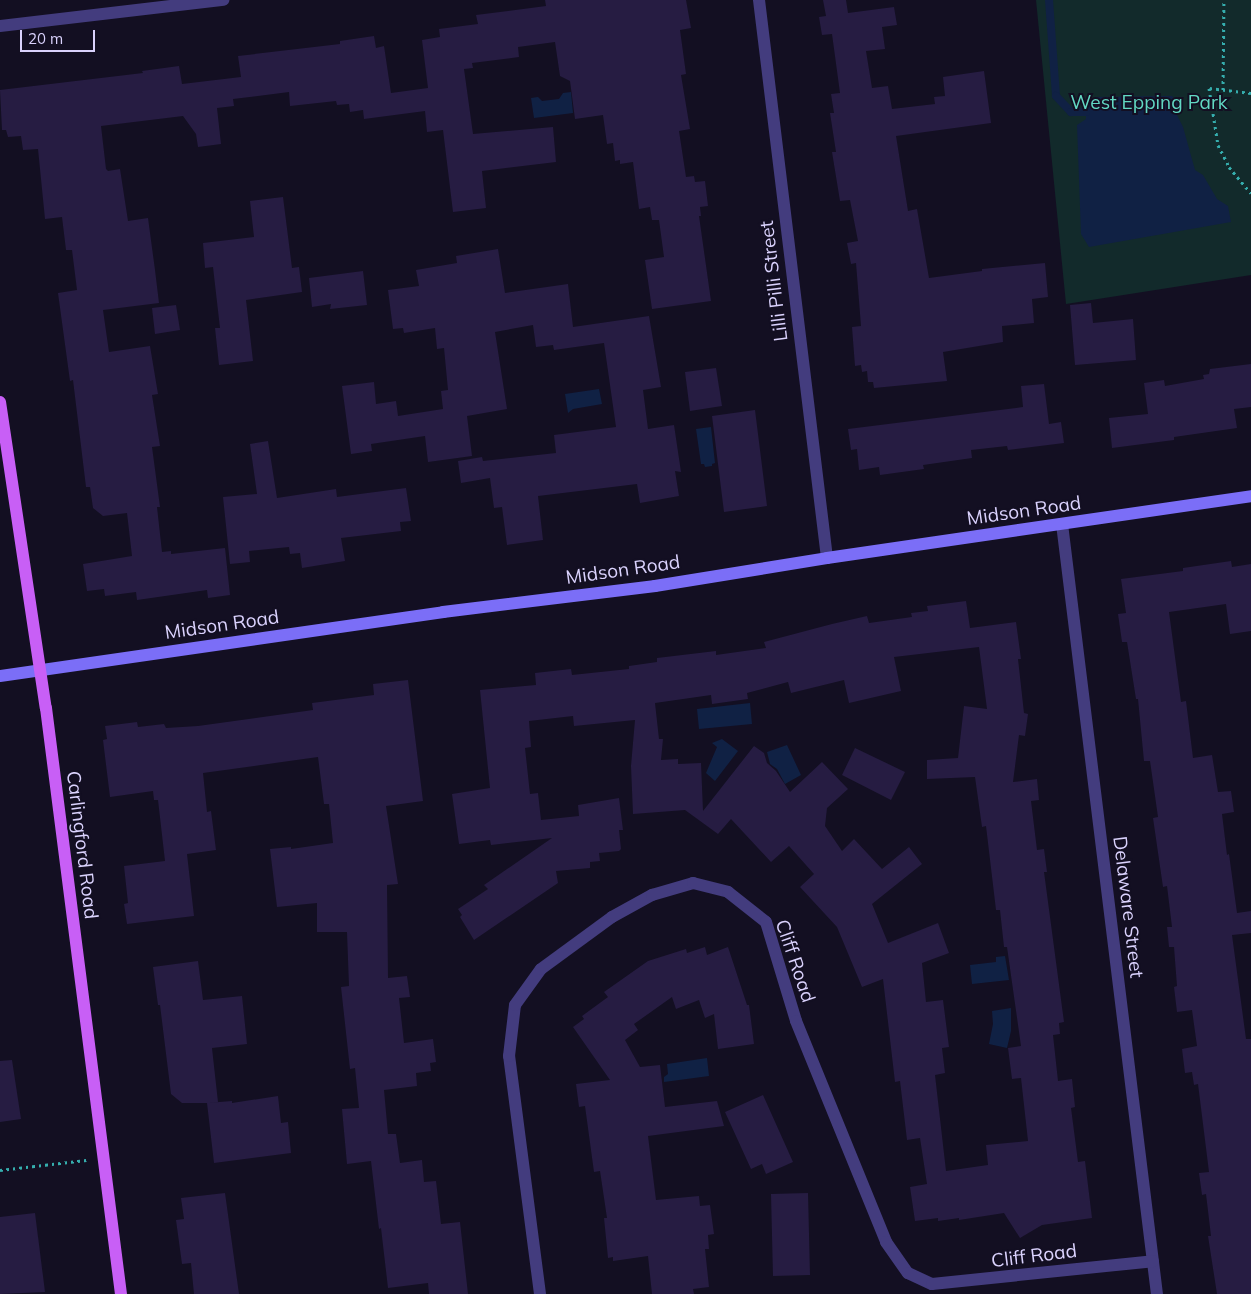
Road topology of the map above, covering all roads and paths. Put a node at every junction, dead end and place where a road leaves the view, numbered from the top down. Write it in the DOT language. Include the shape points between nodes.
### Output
graph roads {
  1 [pos="223,0"];
  2 [pos="759,0"];
  3 [pos="1224,0"];
  4 [pos="0,26"];
  5 [pos="1223,90"];
  6 [pos="1251,93"];
  7 [pos="1251,193"];
  8 [pos="0,402"];
  9 [pos="1251,496"];
  10 [pos="1062,524"];
  11 [pos="827,558"];
  12 [pos="41,670"];
  13 [pos="0,676"];
  14 [pos="104,1158"];
  15 [pos="0,1170"];
  16 [pos="1153,1260"];
  17 [pos="122,1294"];
  18 [pos="540,1294"];
  19 [pos="1157,1294"];
  1 -- 4 [label="street"];
  2 -- 11 [label="street, Lilli Pilli Street"];
  3 -- 5 [label="path"];
  5 -- 6 [label="path"];
  5 -- 7 [label="path" via="1209,88 1218,145 1229,167"];
  8 -- 12 [label="main road, Carlingford Road"];
  9 -- 10 [label="street, Midson Road"];
  10 -- 11 [label="street, Midson Road"];
  10 -- 16 [label="street, Delaware Street"];
  11 -- 12 [label="street, Midson Road" via="646,587 443,612"];
  12 -- 13 [label="street, Midson Road"];
  12 -- 14 [label="main road, Carlingford Road"];
  14 -- 15 [label="path"];
  14 -- 17 [label="main road, Carlingford Road"];
  16 -- 18 [label="street, Cliff Road" via="932,1284 908,1273 886,1242 796,1022 766,922 728,892 693,883 652,895 612,917 541,969 515,1005 509,1056"];
  16 -- 19 [label="street, Delaware Street"];
}
